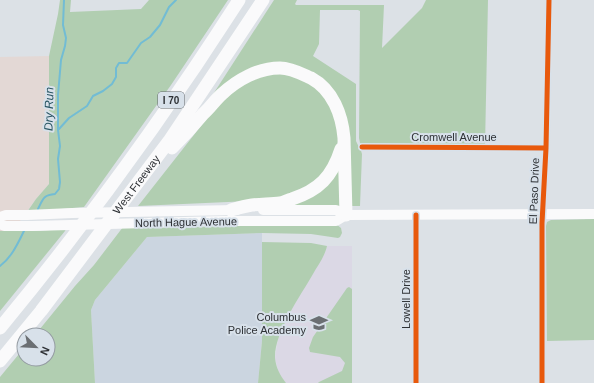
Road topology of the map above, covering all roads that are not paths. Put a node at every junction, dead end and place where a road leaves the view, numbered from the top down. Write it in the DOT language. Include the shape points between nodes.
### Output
graph roads {
  1 [pos="239,0"];
  2 [pos="263,0"];
  3 [pos="549,0"];
  4 [pos="344,138"];
  5 [pos="362,147"];
  6 [pos="546,148"];
  7 [pos="144,176"];
  8 [pos="231,210"];
  9 [pos="416,214"];
  10 [pos="543,214"];
  11 [pos="594,214"];
  12 [pos="346,215"];
  13 [pos="0,217"];
  14 [pos="0,224"];
  15 [pos="0,328"];
  16 [pos="0,361"];
  17 [pos="416,383"];
  18 [pos="542,383"];
  1 -- 15 [label="highway, West Freeway / I 70" via="102,199"];
  2 -- 7 [label="highway, West Freeway / I 70"];
  3 -- 6 [label="street, El Paso Drive"];
  4 -- 7 [label="highway" via="337,106 314,79 281,68 262,70 236,83 222,94 165,157"];
  4 -- 8 [label="highway" via="335,166 313,190 280,203 251,205"];
  4 -- 12 [label="highway"];
  5 -- 6 [label="street, Cromwell Avenue"];
  6 -- 10 [label="street, El Paso Drive"];
  7 -- 16 [label="highway, West Freeway / I 70"];
  8 -- 12 [label="main road, North Hague Avenue" via="336,210"];
  8 -- 13 [label="main road, North Hague Avenue"];
  9 -- 10 [label="main road, North Hague Avenue"];
  9 -- 12 [label="main road, North Hague Avenue"];
  9 -- 17 [label="street, Lowell Drive"];
  10 -- 11 [label="main road, North Hague Avenue"];
  10 -- 18 [label="street, El Paso Drive"];
  12 -- 14 [label="main road, North Hague Avenue" via="336,221 32,226"];
}
